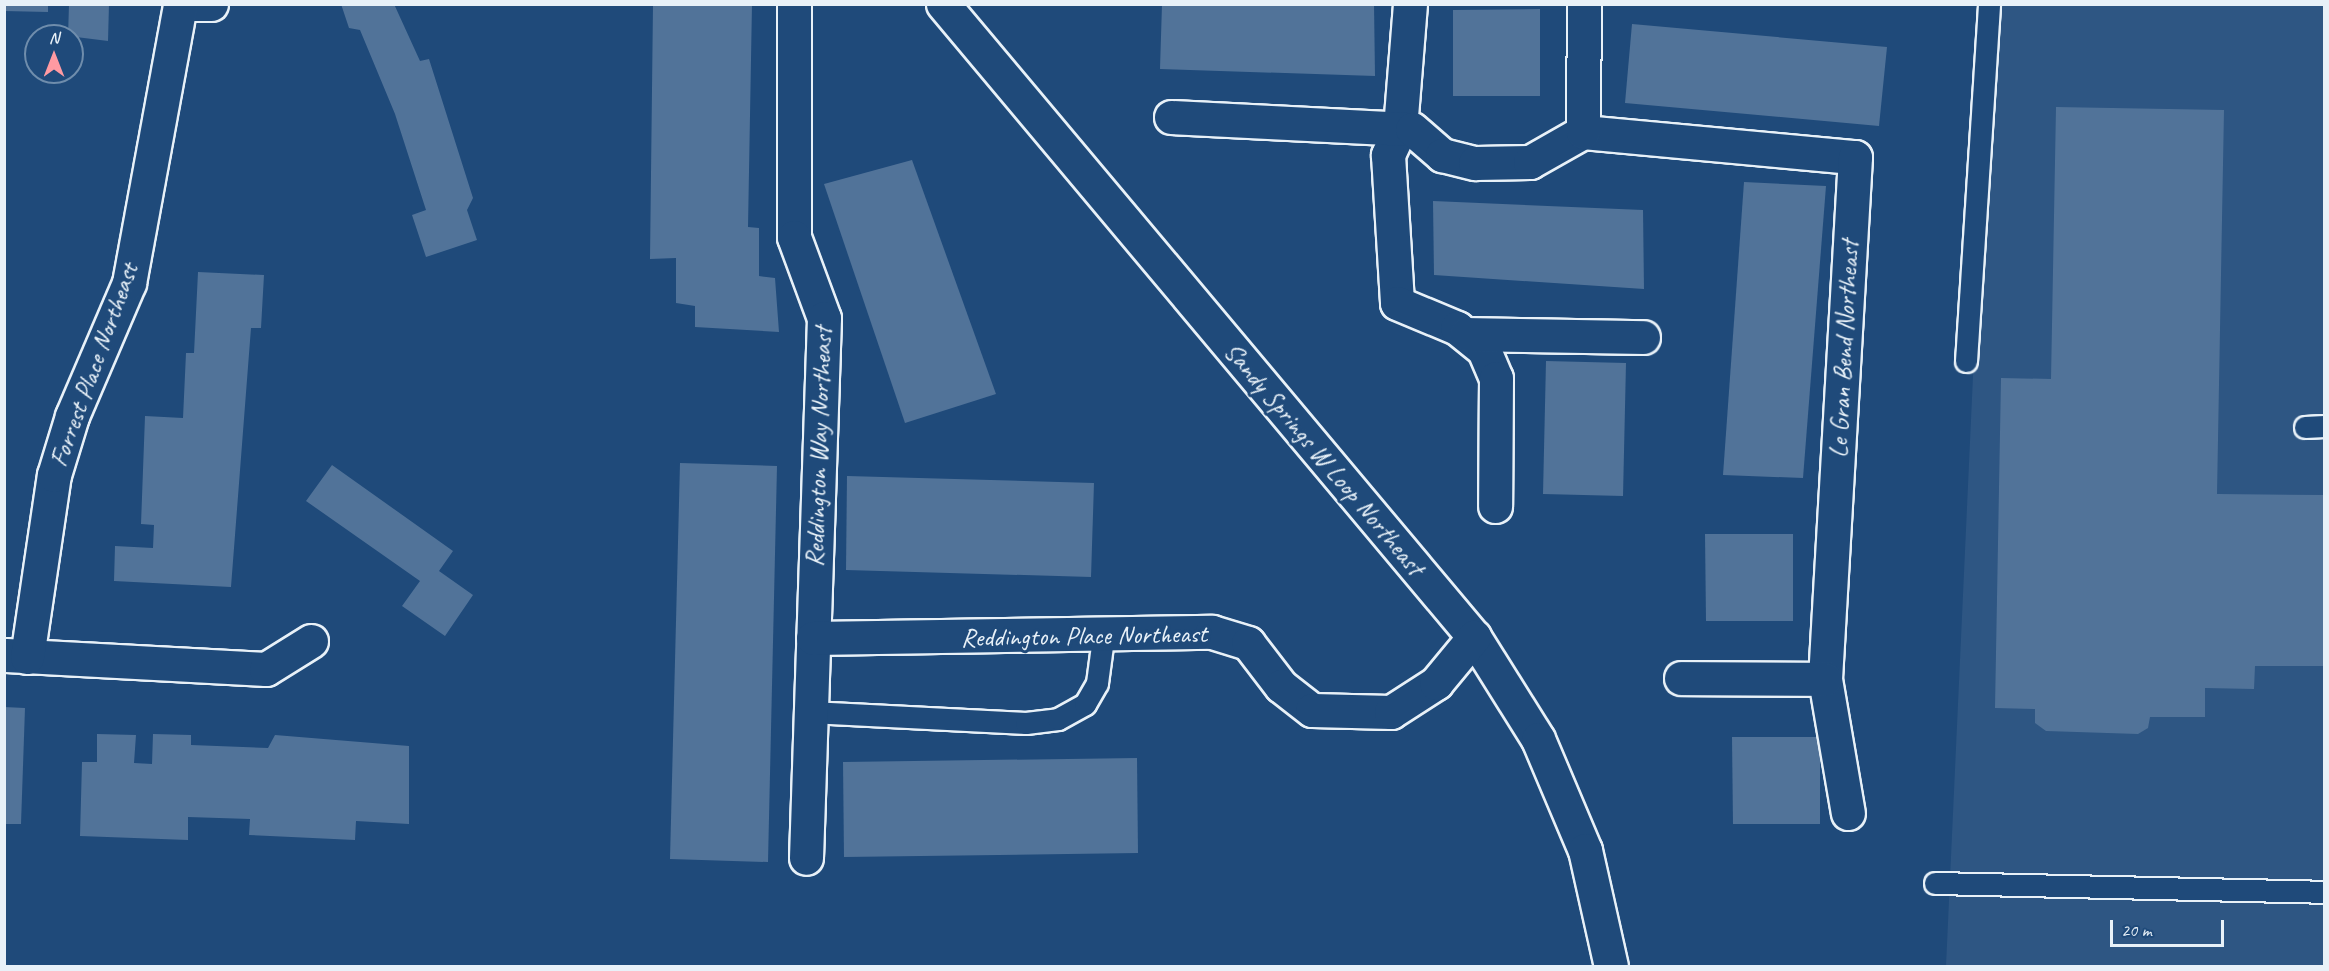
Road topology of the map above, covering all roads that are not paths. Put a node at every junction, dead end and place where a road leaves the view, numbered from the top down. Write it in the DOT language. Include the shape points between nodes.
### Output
graph roads {
  1 [pos="180,4"];
  2 [pos="190,4"];
  3 [pos="211,4"];
  4 [pos="943,4"];
  5 [pos="1410,4"];
  6 [pos="1584,4"];
  7 [pos="1989,4"];
  8 [pos="794,5"];
  9 [pos="1171,117"];
  10 [pos="1400,129"];
  11 [pos="1583,132"];
  12 [pos="1466,334"];
  13 [pos="1643,337"];
  14 [pos="1966,361"];
  15 [pos="1495,506"];
  16 [pos="1474,637"];
  17 [pos="813,638"];
  18 [pos="1103,638"];
  19 [pos="311,641"];
  20 [pos="16,656"];
  21 [pos="1681,678"];
  22 [pos="1825,679"];
  23 [pos="810,712"];
  24 [pos="1848,813"];
  25 [pos="806,858"];
  26 [pos="1935,883"];
  27 [pos="2325,892"];
  28 [pos="1611,966"];
  1 -- 20 [label="street, Forrest Place Northeast" via="129,283 72,416 54,475"];
  2 -- 3 [label="street"];
  4 -- 16 [label="street, Sandy Springs W Loop Northeast"];
  5 -- 10 [label="street"];
  6 -- 11 [label="street"];
  7 -- 14 [label="lane"];
  8 -- 17 [label="street, Reddington Way Northeast" via="794,237 824,318"];
  9 -- 10 [label="street"];
  10 -- 11 [label="street" via="1412,129 1442,155 1475,163 1530,162"];
  10 -- 12 [label="street" via="1388,155 1397,303"];
  11 -- 22 [label="street, Le Gran Bend Northeast" via="1855,157"];
  12 -- 13 [label="street"];
  12 -- 15 [label="street" via="1484,350 1496,378"];
  16 -- 18 [label="street, Reddington Place Northeast" via="1436,683 1391,712 1312,711 1281,686 1248,644 1212,632"];
  16 -- 28 [label="street, Sandy Springs W Loop Northeast" via="1538,739 1585,850"];
  17 -- 18 [label="street, Reddington Place Northeast"];
  17 -- 23 [label="street, Reddington Way Northeast"];
  18 -- 23 [label="lane" via="1097,683 1085,704 1058,719 1026,723"];
  19 -- 20 [label="street" via="266,669"];
  21 -- 22 [label="street"];
  22 -- 24 [label="street, Le Gran Bend Northeast"];
  23 -- 25 [label="street, Reddington Way Northeast"];
  26 -- 27 [label="lane"];
}
